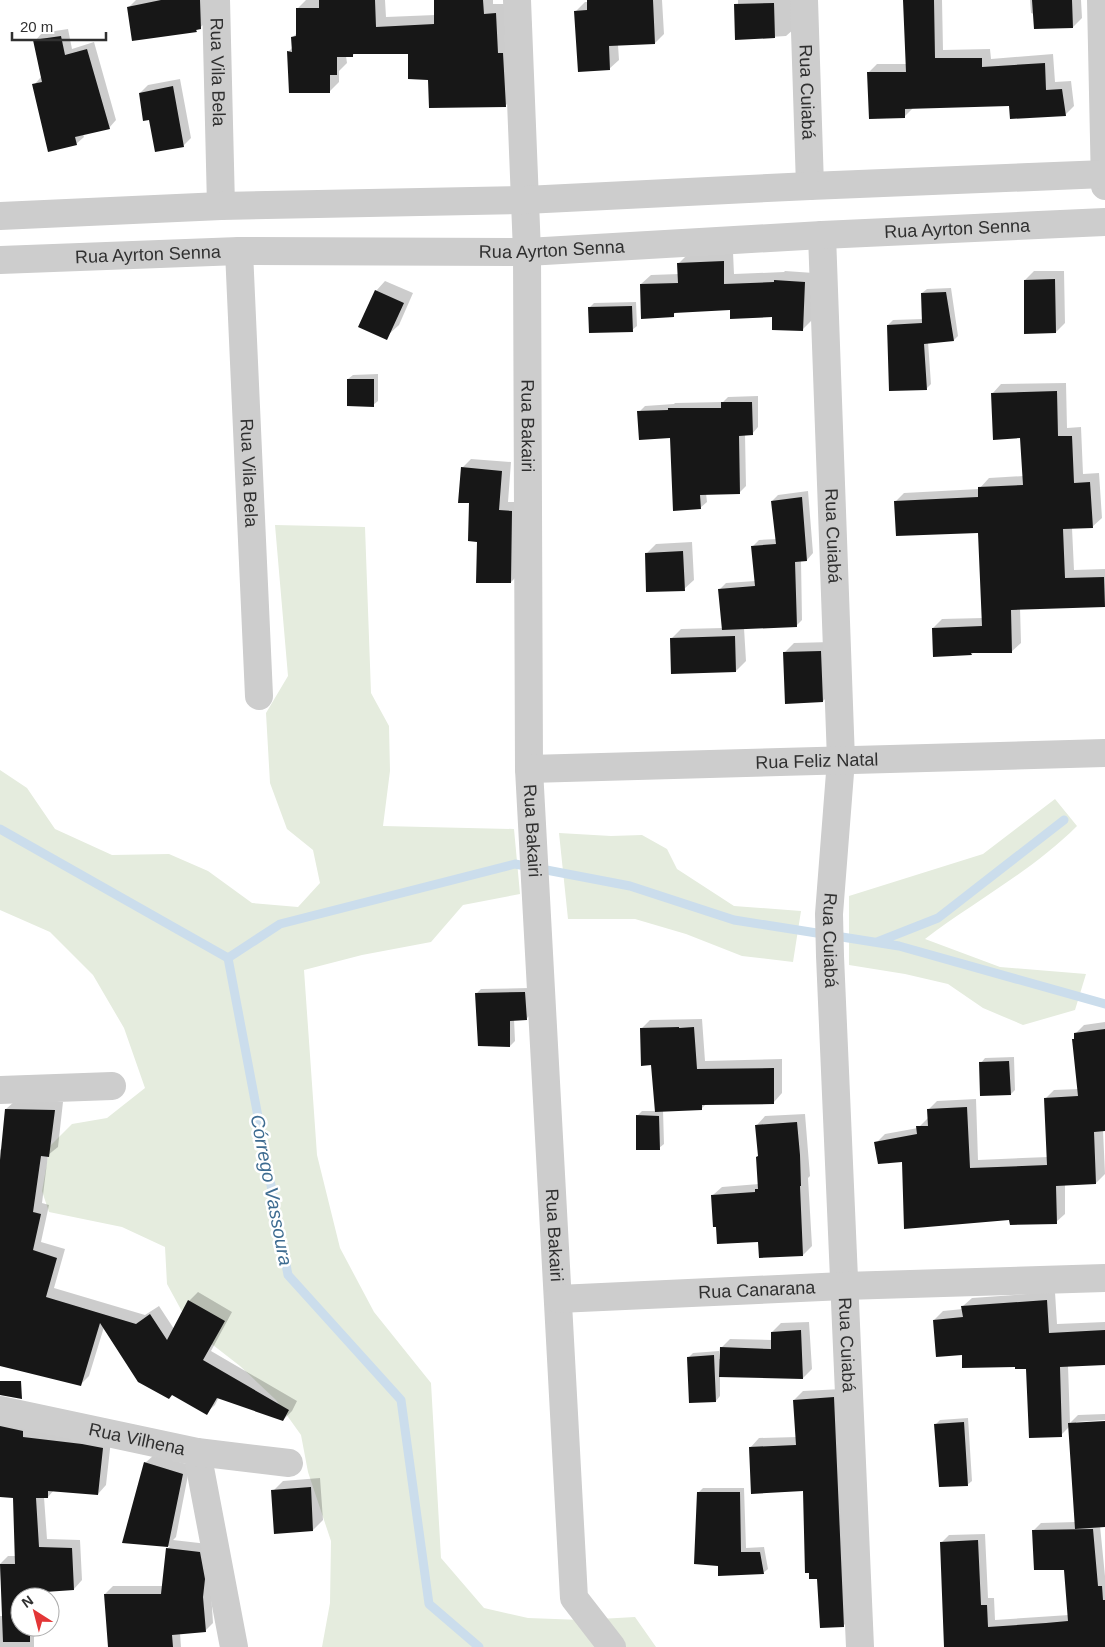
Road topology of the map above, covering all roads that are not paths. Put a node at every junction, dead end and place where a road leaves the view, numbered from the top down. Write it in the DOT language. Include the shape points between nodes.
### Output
graph roads {
  1 [pos="216,0"];
  2 [pos="517,0"];
  3 [pos="804,0"];
  4 [pos="1101,0"];
  5 [pos="1105,174"];
  6 [pos="810,186"];
  7 [pos="1105,186"];
  8 [pos="525,200"];
  9 [pos="222,206"];
  10 [pos="0,216"];
  11 [pos="1105,222"];
  12 [pos="822,235"];
  13 [pos="239,250"];
  14 [pos="527,252"];
  15 [pos="0,260"];
  16 [pos="259,696"];
  17 [pos="1105,753"];
  18 [pos="841,760"];
  19 [pos="529,770"];
  20 [pos="112,1086"];
  21 [pos="0,1090"];
  22 [pos="1105,1278"];
  23 [pos="844,1286"];
  24 [pos="558,1300"];
  25 [pos="0,1410"];
  26 [pos="197,1452"];
  27 [pos="290,1463"];
  28 [pos="234,1647"];
  29 [pos="612,1647"];
  30 [pos="860,1647"];
  1 -- 9 [label="street, Rua Vila Bela"];
  2 -- 8 [label="street, Rua Bakairi"];
  3 -- 6 [label="street, Rua Cuiabá"];
  4 -- 5 [label="street"];
  5 -- 6 [label="street"];
  5 -- 7 [label="street"];
  6 -- 8 [label="street"];
  8 -- 9 [label="street"];
  8 -- 14 [label="street, Rua Bakairi"];
  9 -- 10 [label="street"];
  11 -- 12 [label="street, Rua Ayrton Senna"];
  12 -- 14 [label="street, Rua Ayrton Senna"];
  12 -- 18 [label="street, Rua Cuiabá"];
  13 -- 14 [label="street, Rua Ayrton Senna"];
  13 -- 15 [label="street, Rua Ayrton Senna"];
  13 -- 16 [label="street, Rua Vila Bela"];
  14 -- 19 [label="street, Rua Bakairi"];
  17 -- 18 [label="street, Rua Feliz Natal"];
  18 -- 19 [label="street, Rua Feliz Natal"];
  18 -- 23 [label="street, Rua Cuiabá" via="829,914"];
  19 -- 24 [label="street, Rua Bakairi"];
  20 -- 21 [label="street"];
  22 -- 23 [label="street, Rua Canarana"];
  23 -- 24 [label="street, Rua Canarana"];
  23 -- 30 [label="street, Rua Cuiabá"];
  24 -- 29 [label="street, Rua Bakairi" via="574,1598"];
  25 -- 26 [label="street, Rua Vilhena"];
  26 -- 27 [label="street"];
  26 -- 28 [label="street, Rua Vilhena"];
}
